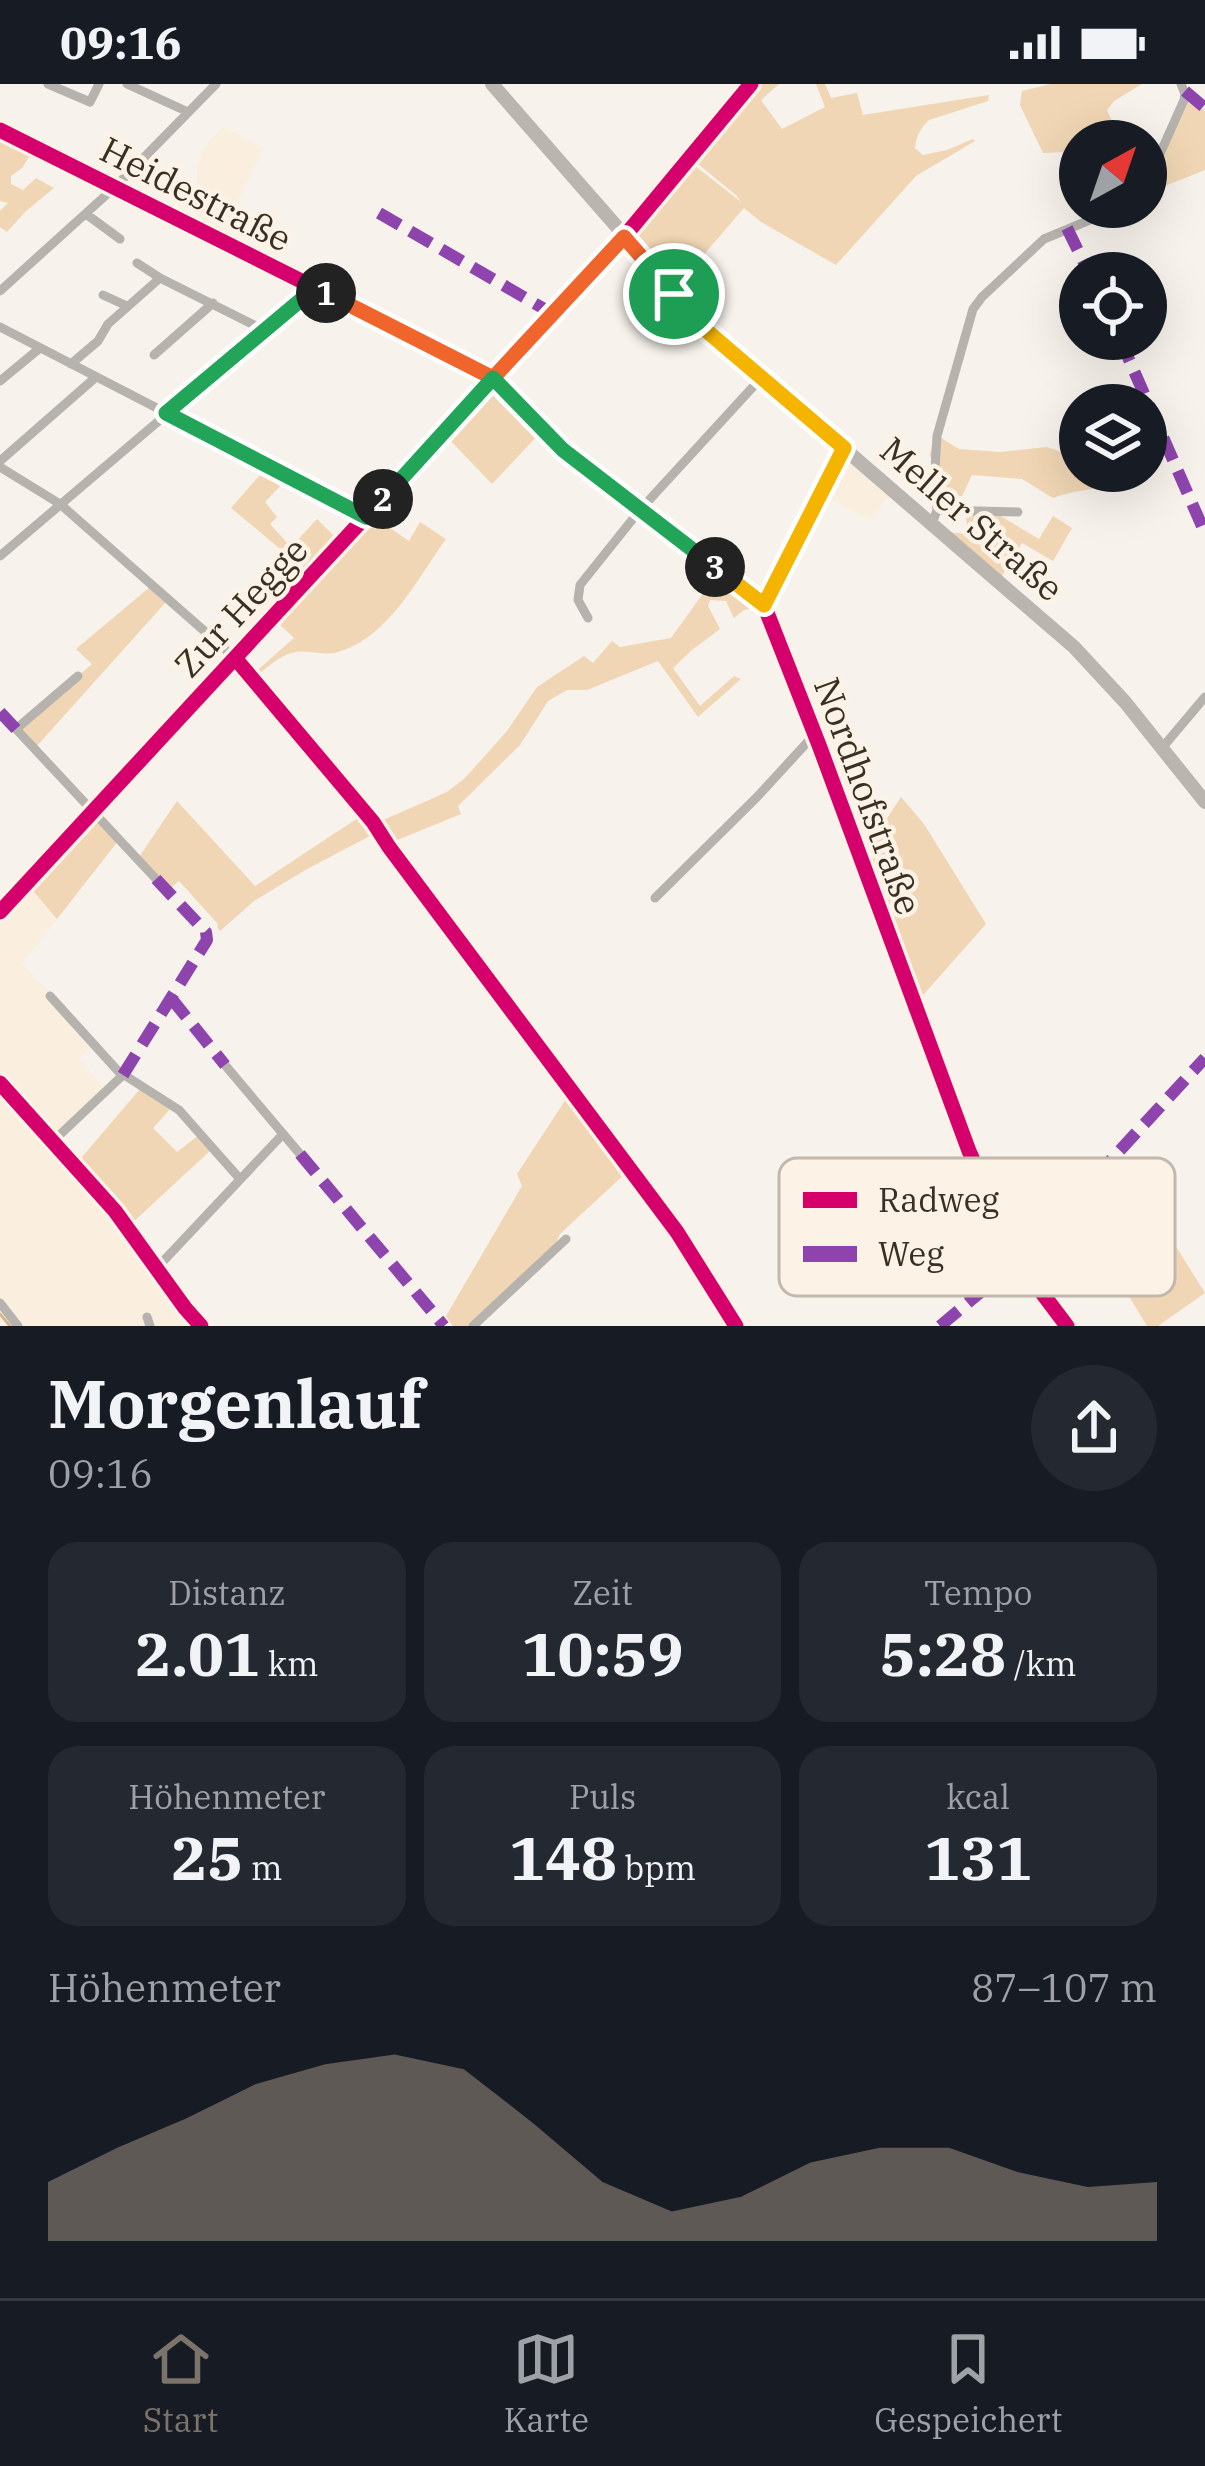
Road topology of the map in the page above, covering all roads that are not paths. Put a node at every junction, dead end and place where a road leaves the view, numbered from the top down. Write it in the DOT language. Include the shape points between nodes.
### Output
graph roads {
  1 [pos="48,84"];
  2 [pos="99,84"];
  3 [pos="127,84"];
  4 [pos="216,84"];
  5 [pos="491,84"];
  6 [pos="751,84"];
  7 [pos="1181,84"];
  8 [pos="188,112"];
  9 [pos="0,130"];
  10 [pos="1167,138"];
  11 [pos="115,187"];
  12 [pos="86,214"];
  13 [pos="1070,228"];
  14 [pos="624,237"];
  15 [pos="121,239"];
  16 [pos="137,263"];
  17 [pos="160,278"];
  18 [pos="315,288"];
  19 [pos="0,291"];
  20 [pos="103,295"];
  21 [pos="213,304"];
  22 [pos="127,306"];
  23 [pos="0,328"];
  24 [pos="264,330"];
  25 [pos="40,348"];
  26 [pos="154,355"];
  27 [pos="71,364"];
  28 [pos="97,377"];
  29 [pos="493,378"];
  30 [pos="761,378"];
  31 [pos="0,381"];
  32 [pos="166,413"];
  33 [pos="844,448"];
  34 [pos="0,464"];
  35 [pos="60,504"];
  36 [pos="640,510"];
  37 [pos="1018,512"];
  38 [pos="366,517"];
  39 [pos="934,517"];
  40 [pos="2,551"];
  41 [pos="764,605"];
  42 [pos="588,618"];
  43 [pos="235,658"];
  44 [pos="78,676"];
  45 [pos="1205,697"];
  46 [pos="1162,748"];
  47 [pos="1205,802"];
  48 [pos="92,811"];
  49 [pos="156,879"];
  50 [pos="655,898"];
  51 [pos="0,912"];
  52 [pos="50,995"];
  53 [pos="225,1065"];
  54 [pos="123,1075"];
  55 [pos="0,1090"];
  56 [pos="283,1134"];
  57 [pos="49,1145"];
  58 [pos="299,1154"];
  59 [pos="240,1179"];
  60 [pos="566,1239"];
  61 [pos="153,1273"];
  62 [pos="0,1303"];
  63 [pos="18,1326"];
  64 [pos="194,1326"];
  65 [pos="473,1326"];
  1 -- 2 [label="street" via="90,102"];
  3 -- 8 [label="street"];
  4 -- 8 [label="street"];
  5 -- 14 [label="main road, Meller Straße"];
  6 -- 14 [label="street, Zur Hegge"];
  7 -- 10 [label="street" via="1184,100"];
  8 -- 11 [label="street"];
  9 -- 11 [label="street, Heidestraße"];
  11 -- 12 [label="street"];
  11 -- 18 [label="street, Heidestraße"];
  12 -- 15 [label="street"];
  12 -- 19 [label="street"];
  13 -- 39 [label="street" via="1044,239 973,308 937,436"];
  14 -- 29 [label="street, Zur Hegge"];
  14 -- 30 [label="main road, Meller Straße"];
  16 -- 17 [label="street"];
  17 -- 21 [label="street"];
  17 -- 22 [label="street"];
  18 -- 24 [label="street"];
  18 -- 29 [label="street, Heidestraße"];
  20 -- 22 [label="street"];
  21 -- 24 [label="street"];
  21 -- 26 [label="street"];
  22 -- 27 [label="street"];
  23 -- 25 [label="street"];
  24 -- 32 [label="street"];
  25 -- 27 [label="street"];
  25 -- 31 [label="street"];
  27 -- 28 [label="street"];
  28 -- 32 [label="street"];
  28 -- 34 [label="street"];
  29 -- 36 [label="street" via="563,450"];
  29 -- 38 [label="street, Zur Hegge"];
  30 -- 33 [label="main road, Meller Straße"];
  30 -- 36 [label="street"];
  32 -- 35 [label="street"];
  32 -- 38 [label="street"];
  33 -- 39 [label="main road, Meller Straße"];
  33 -- 41 [label="street"];
  34 -- 35 [label="street"];
  35 -- 40 [label="street"];
  35 -- 43 [label="street"];
  36 -- 41 [label="street"];
  36 -- 42 [label="street" via="580,584"];
  37 -- 39 [label="street"];
  38 -- 43 [label="street, Zur Hegge"];
  39 -- 46 [label="main road, Meller Straße" via="1074,647"];
  41 -- 50 [label="street, Nordhofstraße" via="814,735"];
  43 -- 48 [label="street, Zur Hegge"];
  44 -- 48 [label="street" via="16,729"];
  45 -- 46 [label="street"];
  46 -- 47 [label="main road, Meller Straße"];
  48 -- 49 [label="street"];
  48 -- 51 [label="street, Zur Hegge"];
  52 -- 54 [label="street"];
  53 -- 56 [label="street"];
  54 -- 57 [label="street"];
  54 -- 59 [label="street" via="179,1110"];
  55 -- 57 [label="street"];
  56 -- 58 [label="street"];
  56 -- 59 [label="street"];
  57 -- 61 [label="street"];
  59 -- 61 [label="street"];
  60 -- 65 [label="street"];
  61 -- 64 [label="street"];
  62 -- 63 [label="street"];
}
